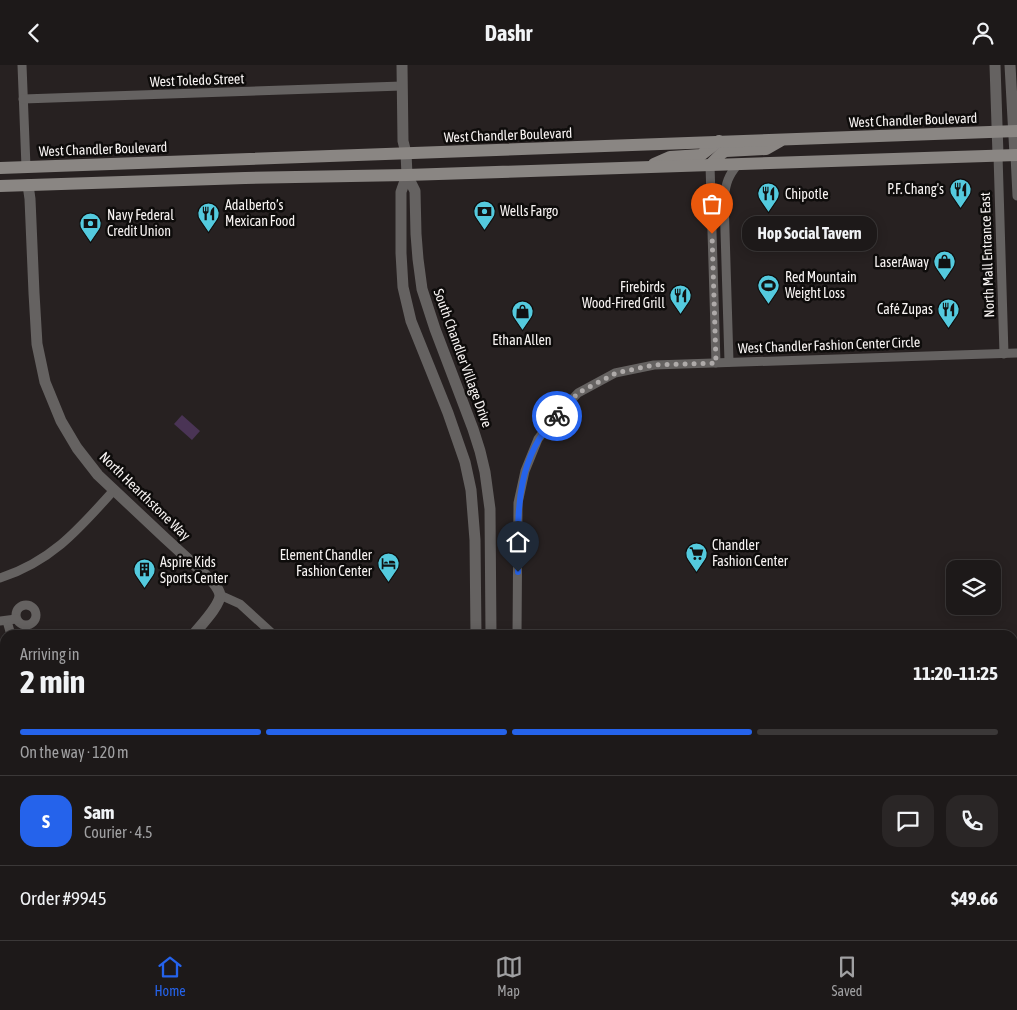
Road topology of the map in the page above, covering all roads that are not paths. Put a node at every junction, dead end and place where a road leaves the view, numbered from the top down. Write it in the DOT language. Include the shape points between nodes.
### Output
graph roads {
  1 [pos="22,65"];
  2 [pos="402,65"];
  3 [pos="995,65"];
  4 [pos="1010,65"];
  5 [pos="402,86"];
  6 [pos="23,99"];
  7 [pos="1015,131"];
  8 [pos="997,132"];
  9 [pos="783,139"];
  10 [pos="719,141"];
  11 [pos="406,153"];
  12 [pos="998,155"];
  13 [pos="1016,155"];
  14 [pos="738,164"];
  15 [pos="710,165"];
  16 [pos="0,167"];
  17 [pos="647,167"];
  18 [pos="407,175"];
  19 [pos="27,176"];
  20 [pos="0,186"];
  21 [pos="1017,196"];
  22 [pos="421,280"];
  23 [pos="403,287"];
  24 [pos="1017,353"];
  25 [pos="1004,354"];
  26 [pos="729,362"];
  27 [pos="716,363"];
  28 [pos="114,490"];
  29 [pos="0,578"];
  30 [pos="220,595"];
  31 [pos="197,630"];
  32 [pos="269,630"];
  33 [pos="476,630"];
  34 [pos="491,630"];
  35 [pos="517,630"];
  1 -- 6 [label="street"];
  2 -- 5 [label="street"];
  3 -- 8 [label="street"];
  4 -- 7 [label="street"];
  5 -- 6 [label="street, West Toledo Street"];
  5 -- 11 [label="street"];
  6 -- 19 [label="street"];
  7 -- 8 [label="main road, West Chandler Boulevard"];
  7 -- 13 [label="street"];
  8 -- 9 [label="main road, West Chandler Boulevard"];
  8 -- 12 [label="street"];
  9 -- 10 [label="main road, West Chandler Boulevard"];
  9 -- 15 [label="main road" via="766,149 726,151"];
  10 -- 11 [label="main road, West Chandler Boulevard"];
  10 -- 17 [label="main road" via="701,155 670,157"];
  11 -- 18 [label="street"];
  11 -- 19 [label="main road, West Chandler Boulevard"];
  12 -- 13 [label="main road, West Chandler Boulevard"];
  12 -- 14 [label="main road, West Chandler Boulevard"];
  12 -- 25 [label="street, North Mall Entrance East"];
  13 -- 21 [label="street"];
  14 -- 15 [label="main road, West Chandler Boulevard"];
  14 -- 26 [label="street" via="727,181 724,198"];
  15 -- 17 [label="main road, West Chandler Boulevard"];
  15 -- 27 [label="street"];
  16 -- 19 [label="main road, West Chandler Boulevard"];
  17 -- 18 [label="main road, West Chandler Boulevard"];
  18 -- 19 [label="main road, West Chandler Boulevard" via="225,178"];
  18 -- 22 [label="street, South Chandler Village Drive" via="415,191"];
  18 -- 23 [label="street" via="401,192"];
  19 -- 20 [label="main road, West Chandler Boulevard"];
  19 -- 28 [label="street, North Hearthstone Way" via="36,332 45,382 71,439 98,475"];
  22 -- 23 [label="street"];
  22 -- 34 [label="street, South Chandler Village Drive" via="485,472 490,509"];
  23 -- 33 [label="street" via="411,321 448,413 471,490"];
  24 -- 25 [label="street, West Chandler Fashion Center Circle"];
  25 -- 26 [label="street, West Chandler Fashion Center Circle"];
  26 -- 27 [label="street, West Chandler Fashion Center Circle"];
  27 -- 35 [label="street, West Chandler Fashion Center Circle" via="654,365 616,373 578,393 538,439 525,471 518,503"];
  28 -- 29 [label="street" via="55,550 24,569"];
  28 -- 30 [label="street, North Hearthstone Way" via="212,581"];
  30 -- 31 [label="street" via="216,606"];
  30 -- 32 [label="street" via="240,604"];
}
